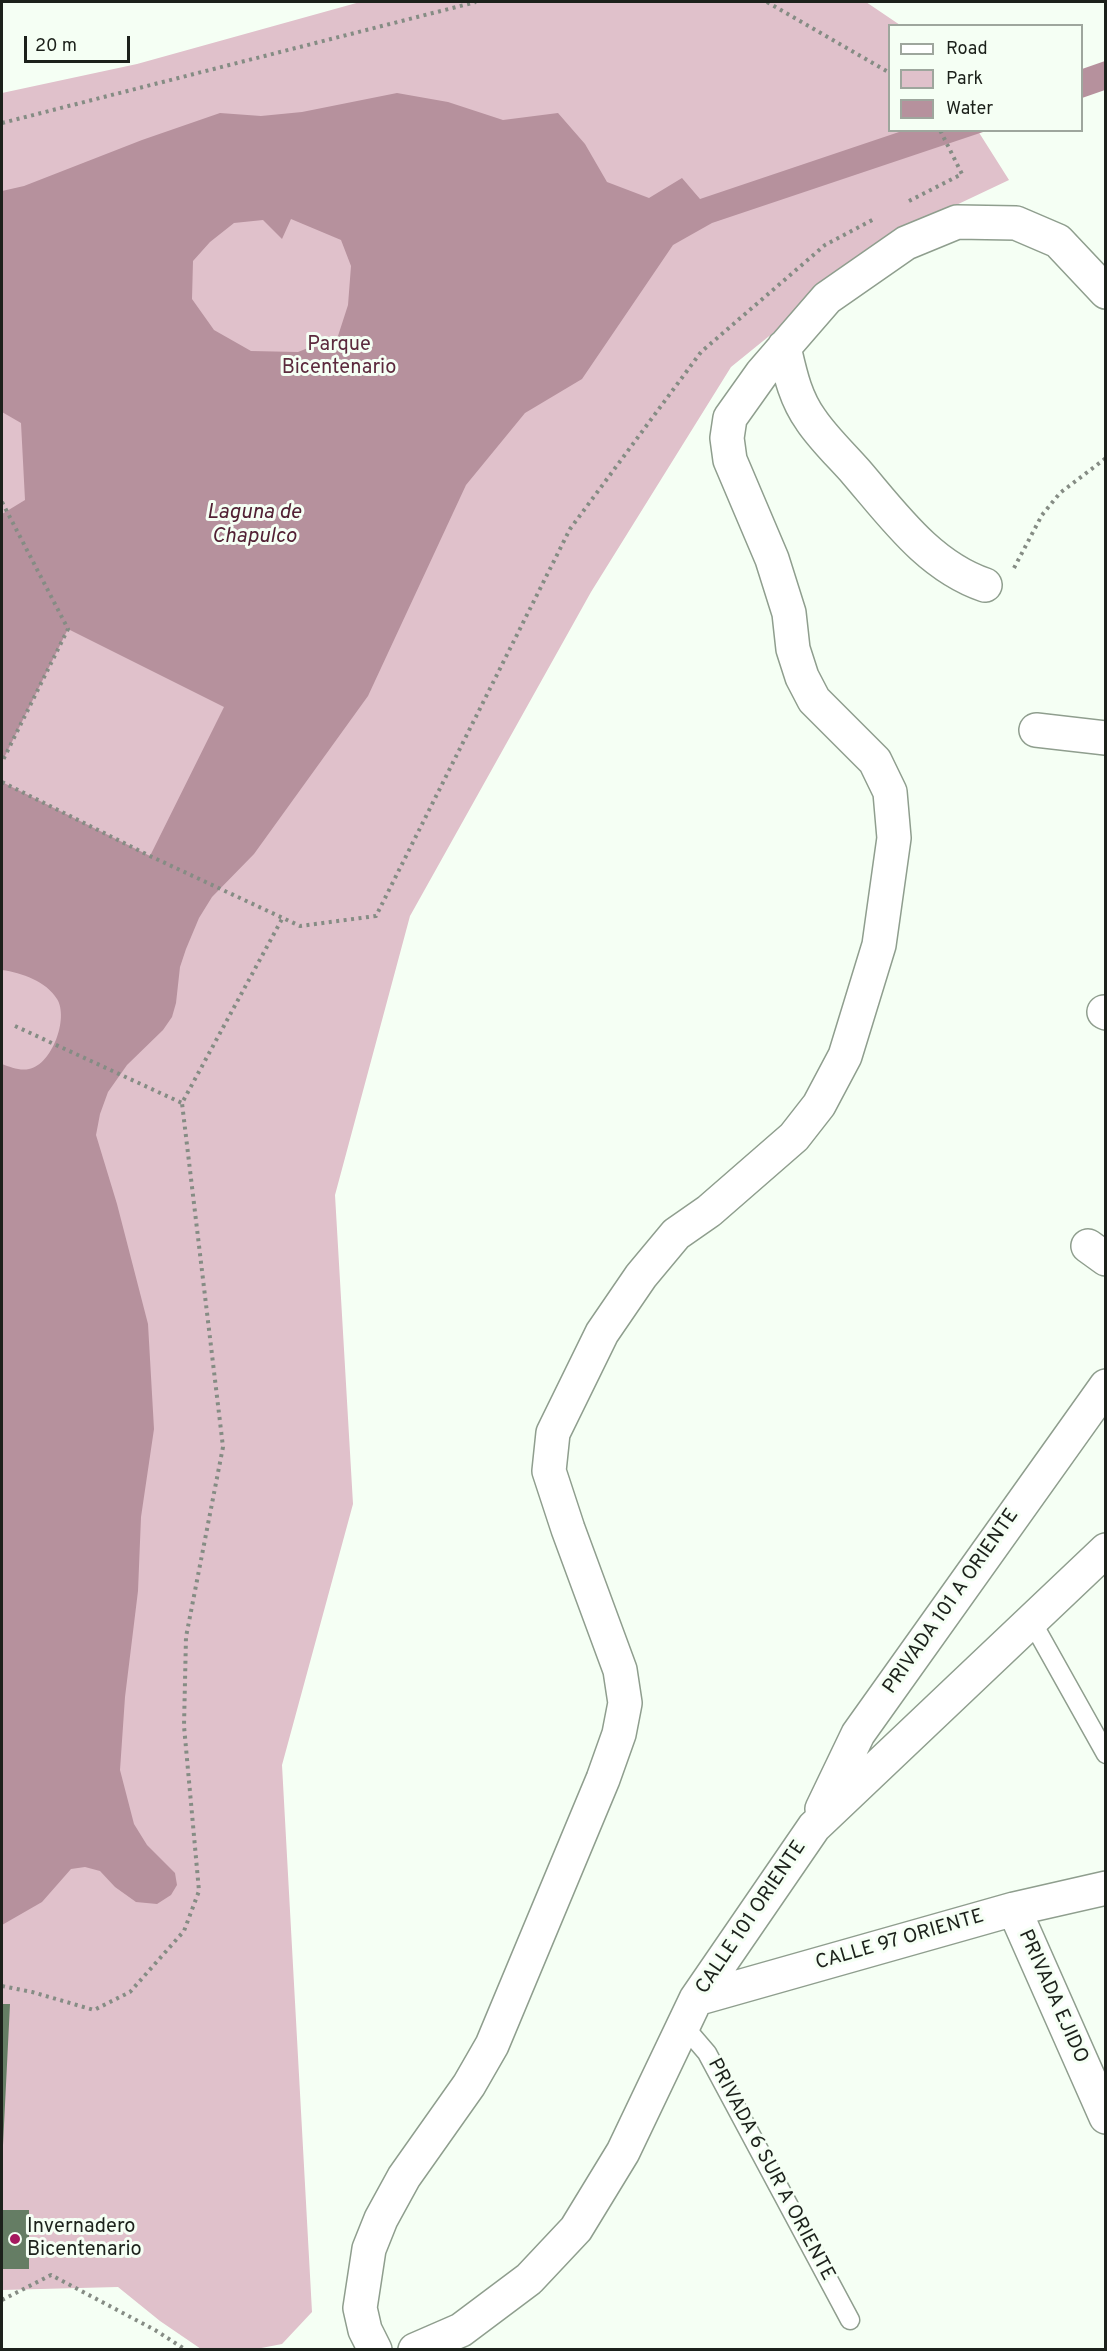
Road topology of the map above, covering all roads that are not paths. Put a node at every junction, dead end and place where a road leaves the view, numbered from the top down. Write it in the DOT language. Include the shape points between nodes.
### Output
graph roads {
  1 [pos="1106,292"];
  2 [pos="784,347"];
  3 [pos="985,585"];
  4 [pos="1036,730"];
  5 [pos="1106,738"];
  6 [pos="1106,1386"];
  7 [pos="1106,1550"];
  8 [pos="1031,1620"];
  9 [pos="1106,1754"];
  10 [pos="814,1827"];
  11 [pos="1106,1888"];
  12 [pos="1014,1909"];
  13 [pos="689,2012"];
  14 [pos="1106,2117"];
  15 [pos="850,2320"];
  16 [pos="375,2349"];
  17 [pos="415,2349"];
  1 -- 2 [label="street" via="1058,241 1016,223 957,222 906,243 827,298"];
  2 -- 3 [label="street" via="794,388 810,420 939,561"];
  2 -- 16 [label="street" via="730,418 730,460 772,559 789,613 793,650 802,677 814,700 875,761 890,792 894,838 879,945 845,1056 819,1105 794,1137 709,1211 676,1234 602,1333 553,1433 549,1471 620,1670 625,1703 619,1734 492,2045 469,2085 404,2177 369,2249 360,2308"];
  4 -- 5 [label="street"];
  6 -- 10 [label="street, PRIVADA 101 A ORIENTE" via="858,1734"];
  7 -- 8 [label="street, CALLE 101 ORIENTE"];
  8 -- 9 [label="lane"];
  8 -- 10 [label="street, CALLE 101 ORIENTE"];
  10 -- 13 [label="street, CALLE 101 ORIENTE"];
  11 -- 12 [label="street, CALLE 97 ORIENTE"];
  12 -- 13 [label="street, CALLE 97 ORIENTE"];
  12 -- 14 [label="street, PRIVADA EJIDO"];
  13 -- 15 [label="lane, PRIVADA 6 SUR A ORIENTE" via="707,2053"];
  13 -- 17 [label="street, CALLE 101 ORIENTE" via="623,2152 576,2229 529,2279 461,2330"];
}
